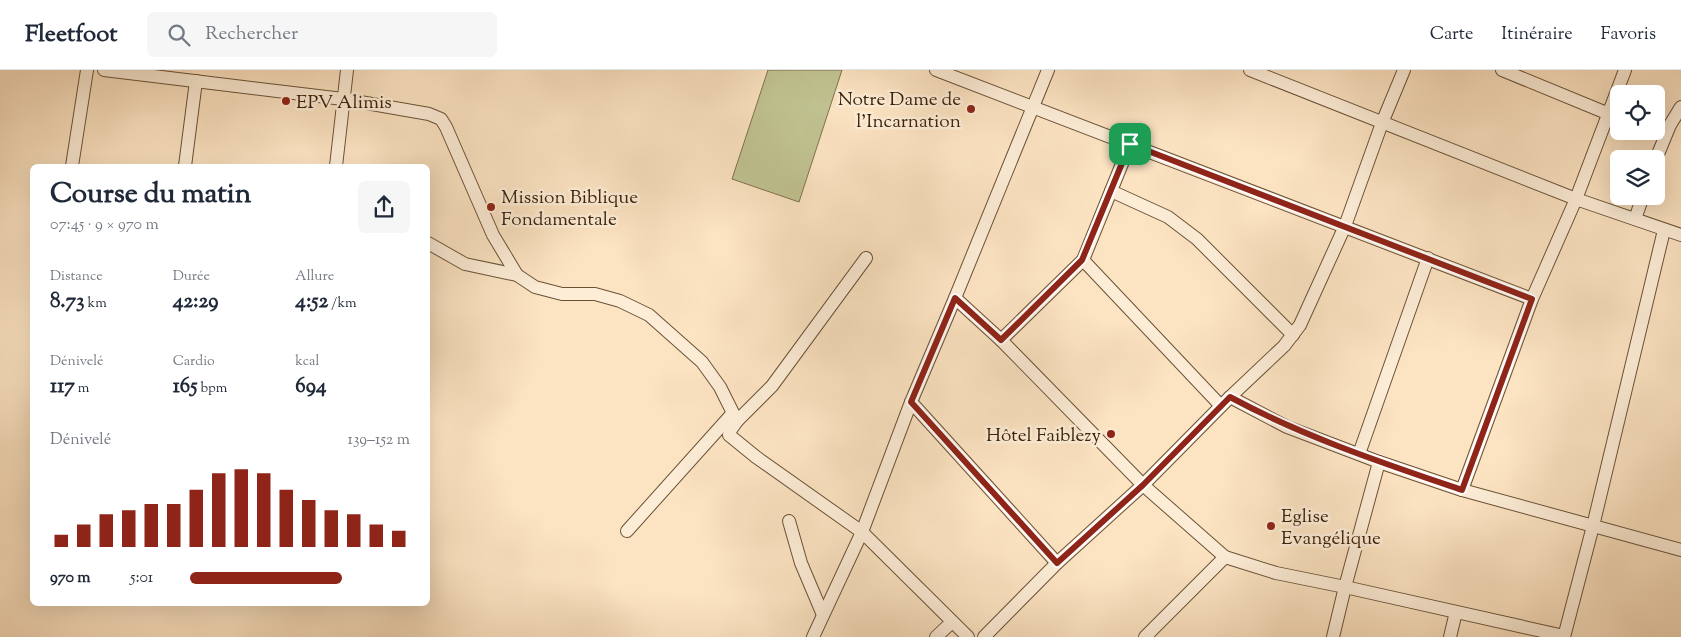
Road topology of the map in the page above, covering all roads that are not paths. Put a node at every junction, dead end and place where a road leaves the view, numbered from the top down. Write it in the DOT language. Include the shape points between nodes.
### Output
graph roads {
  1 [pos="87,70"];
  2 [pos="104,70"];
  3 [pos="347,70"];
  4 [pos="936,70"];
  5 [pos="1048,70"];
  6 [pos="1250,70"];
  7 [pos="1404,70"];
  8 [pos="1502,70"];
  9 [pos="1625,70"];
  10 [pos="196,81"];
  11 [pos="343,98"];
  12 [pos="1681,107"];
  13 [pos="1033,108"];
  14 [pos="1609,114"];
  15 [pos="1382,123"];
  16 [pos="1130,144"];
  17 [pos="1660,150"];
  18 [pos="72,164"];
  19 [pos="185,164"];
  20 [pos="336,164"];
  21 [pos="1111,191"];
  22 [pos="1576,199"];
  23 [pos="1640,205"];
  24 [pos="1635,219"];
  25 [pos="1344,226"];
  26 [pos="1664,230"];
  27 [pos="1681,236"];
  28 [pos="430,244"];
  29 [pos="866,258"];
  30 [pos="1428,258"];
  31 [pos="1082,260"];
  32 [pos="517,275"];
  33 [pos="955,298"];
  34 [pos="1532,299"];
  35 [pos="1293,335"];
  36 [pos="1001,340"];
  37 [pos="911,402"];
  38 [pos="1226,402"];
  39 [pos="734,418"];
  40 [pos="1359,454"];
  41 [pos="1379,462"];
  42 [pos="1143,485"];
  43 [pos="1462,490"];
  44 [pos="789,521"];
  45 [pos="1592,526"];
  46 [pos="627,531"];
  47 [pos="862,532"];
  48 [pos="1681,550"];
  49 [pos="1225,558"];
  50 [pos="1057,563"];
  51 [pos="1345,587"];
  52 [pos="1456,612"];
  53 [pos="824,615"];
  54 [pos="952,622"];
  55 [pos="813,637"];
  56 [pos="936,637"];
  57 [pos="968,637"];
  58 [pos="984,637"];
  59 [pos="1145,637"];
  60 [pos="1333,637"];
  61 [pos="1450,637"];
  62 [pos="1564,637"];
  1 -- 18 [label="street"];
  2 -- 10 [label="street"];
  3 -- 11 [label="street"];
  4 -- 13 [label="street"];
  5 -- 13 [label="street"];
  6 -- 15 [label="street"];
  7 -- 15 [label="street"];
  8 -- 14 [label="street"];
  9 -- 14 [label="street"];
  10 -- 11 [label="street"];
  10 -- 19 [label="street"];
  11 -- 20 [label="street"];
  11 -- 32 [label="street" via="441,119 493,235"];
  12 -- 17 [label="street"];
  13 -- 16 [label="street"];
  13 -- 33 [label="street"];
  14 -- 22 [label="street"];
  15 -- 22 [label="street"];
  15 -- 25 [label="street"];
  16 -- 21 [label="street"];
  16 -- 25 [label="street"];
  21 -- 31 [label="street"];
  21 -- 35 [label="street" via="1168,217 1197,239"];
  22 -- 24 [label="street"];
  22 -- 34 [label="street"];
  23 -- 24 [label="street"];
  24 -- 26 [label="street"];
  25 -- 30 [label="street"];
  25 -- 35 [label="street"];
  26 -- 27 [label="street"];
  26 -- 45 [label="street"];
  28 -- 32 [label="street" via="465,264"];
  29 -- 39 [label="street" via="772,386"];
  30 -- 34 [label="street"];
  30 -- 40 [label="street"];
  31 -- 36 [label="street"];
  31 -- 38 [label="street"];
  32 -- 39 [label="street" via="535,287 562,294 595,294 650,315 702,362 720,387"];
  33 -- 36 [label="street"];
  33 -- 37 [label="street"];
  34 -- 43 [label="street"];
  35 -- 38 [label="street"];
  36 -- 42 [label="street"];
  37 -- 47 [label="street"];
  37 -- 50 [label="street"];
  38 -- 40 [label="street"];
  38 -- 42 [label="street"];
  39 -- 46 [label="street"];
  39 -- 47 [label="street" via="729,435"];
  40 -- 41 [label="street"];
  41 -- 43 [label="street"];
  41 -- 51 [label="street"];
  42 -- 49 [label="street"];
  42 -- 50 [label="street"];
  43 -- 45 [label="street"];
  44 -- 53 [label="street" via="801,563"];
  45 -- 48 [label="street"];
  45 -- 62 [label="street"];
  47 -- 53 [label="street"];
  47 -- 54 [label="street"];
  49 -- 51 [label="street" via="1276,573"];
  49 -- 59 [label="street"];
  50 -- 58 [label="street"];
  51 -- 52 [label="street"];
  51 -- 60 [label="street"];
  52 -- 61 [label="street"];
  52 -- 62 [label="street"];
  53 -- 55 [label="street"];
  54 -- 56 [label="street"];
  54 -- 57 [label="street"];
}
